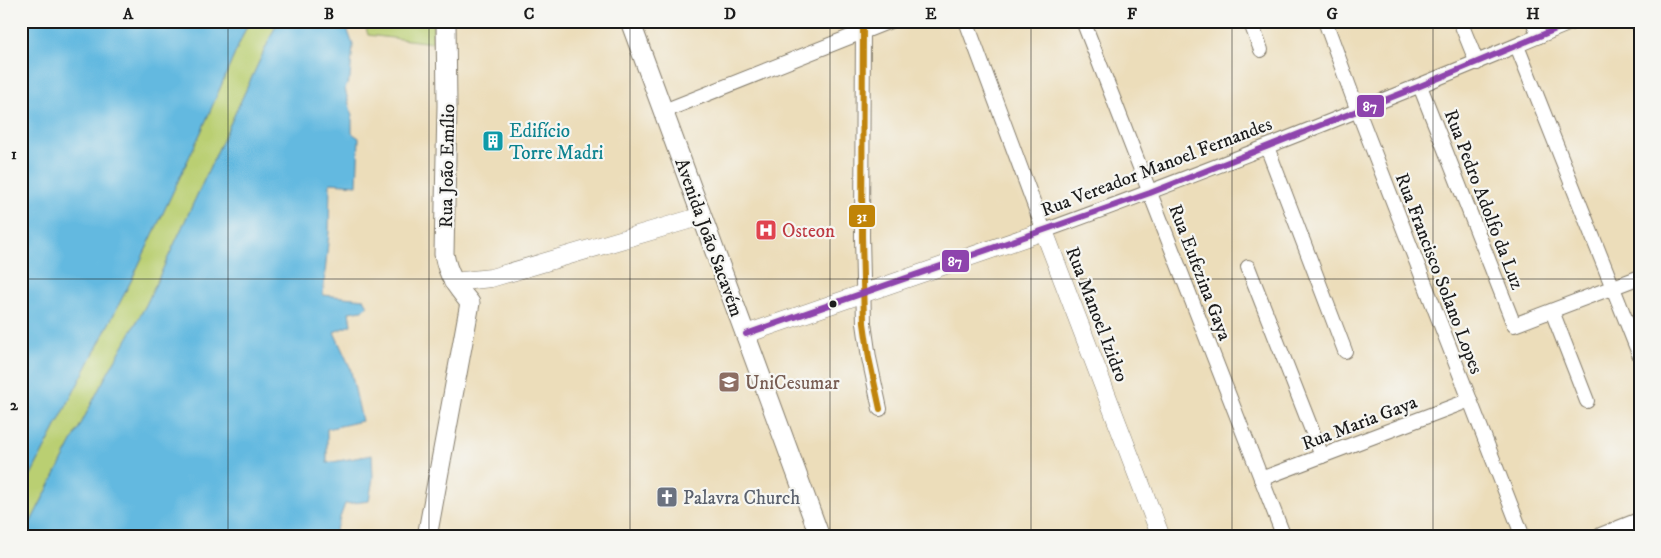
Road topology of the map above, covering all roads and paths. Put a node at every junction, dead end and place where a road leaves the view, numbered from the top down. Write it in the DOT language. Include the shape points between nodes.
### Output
graph roads {
  1 [pos="446,21"];
  2 [pos="630,21"];
  3 [pos="890,21"];
  4 [pos="966,21"];
  5 [pos="1083,21"];
  6 [pos="1250,21"];
  7 [pos="1325,21"];
  8 [pos="1460,21"];
  9 [pos="1533,21"];
  10 [pos="1575,21"];
  11 [pos="1638,21"];
  12 [pos="863,26"];
  13 [pos="1640,27"];
  14 [pos="1539,36"];
  15 [pos="1517,46"];
  16 [pos="1261,50"];
  17 [pos="1477,63"];
  18 [pos="1420,86"];
  19 [pos="664,111"];
  20 [pos="1358,111"];
  21 [pos="1268,147"];
  22 [pos="1150,193"];
  23 [pos="702,216"];
  24 [pos="1044,231"];
  25 [pos="1248,267"];
  26 [pos="1640,277"];
  27 [pos="491,278"];
  28 [pos="453,282"];
  29 [pos="1613,288"];
  30 [pos="862,294"];
  31 [pos="470,303"];
  32 [pos="1552,311"];
  33 [pos="746,334"];
  34 [pos="1345,351"];
  35 [pos="1640,356"];
  36 [pos="1470,400"];
  37 [pos="1587,401"];
  38 [pos="880,409"];
  39 [pos="1322,456"];
  40 [pos="1261,479"];
  41 [pos="1640,522"];
  42 [pos="428,537"];
  43 [pos="820,537"];
  44 [pos="1161,537"];
  45 [pos="1284,537"];
  46 [pos="1523,537"];
  47 [pos="1602,537"];
  1 -- 28 [label="main road, Rua João Emílio" via="444,254"];
  2 -- 19 [label="main road, Avenida João Sacavém"];
  3 -- 12 [label="street"];
  4 -- 24 [label="street, Rua Manoel Izidro"];
  5 -- 22 [label="street, Rua Eufezina Gaya"];
  6 -- 16 [label="street"];
  7 -- 20 [label="street, Rua Francisco Solano Lopes"];
  8 -- 17 [label="street"];
  9 -- 14 [label="street"];
  10 -- 14 [label="street, Rua Vereador Manoel Fernandes"];
  11 -- 13 [label="street"];
  12 -- 19 [label="street"];
  12 -- 30 [label="street"];
  14 -- 15 [label="street, Rua Vereador Manoel Fernandes"];
  15 -- 17 [label="street, Rua Vereador Manoel Fernandes"];
  15 -- 29 [label="street"];
  17 -- 18 [label="street, Rua Vereador Manoel Fernandes"];
  18 -- 20 [label="street, Rua Vereador Manoel Fernandes"];
  18 -- 32 [label="street, Rua Pedro Adolfo da Luz" via="1514,325"];
  19 -- 23 [label="main road, Avenida João Sacavém"];
  20 -- 21 [label="street, Rua Vereador Manoel Fernandes"];
  20 -- 36 [label="street, Rua Francisco Solano Lopes"];
  21 -- 22 [label="street, Rua Vereador Manoel Fernandes"];
  21 -- 34 [label="street"];
  22 -- 24 [label="street, Rua Vereador Manoel Fernandes"];
  22 -- 40 [label="street, Rua Eufezina Gaya"];
  23 -- 27 [label="street"];
  23 -- 33 [label="main road, Avenida João Sacavém"];
  24 -- 30 [label="street, Rua Vereador Manoel Fernandes"];
  24 -- 44 [label="street, Rua Manoel Izidro"];
  25 -- 39 [label="street"];
  26 -- 29 [label="street"];
  27 -- 28 [label="street"];
  27 -- 31 [label="street"];
  28 -- 31 [label="main road, Rua João Emílio"];
  29 -- 32 [label="street"];
  29 -- 35 [label="street"];
  30 -- 33 [label="street, Rua Vereador Manoel Fernandes"];
  30 -- 38 [label="street" via="868,351"];
  31 -- 42 [label="main road"];
  32 -- 37 [label="street"];
  33 -- 43 [label="main road, Avenida João Sacavém"];
  36 -- 39 [label="street, Rua Maria Gaya"];
  36 -- 46 [label="street, Rua Francisco Solano Lopes"];
  39 -- 40 [label="street, Rua Maria Gaya"];
  40 -- 45 [label="street, Rua Eufezina Gaya"];
  41 -- 47 [label="main road"];
}
